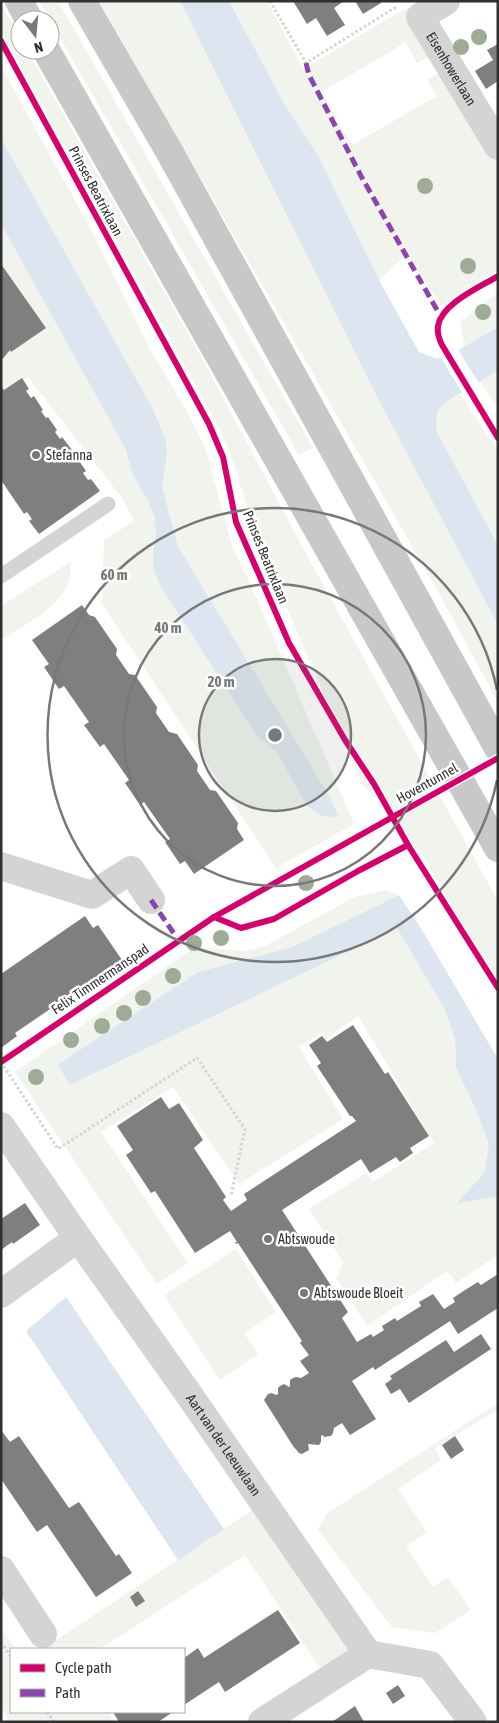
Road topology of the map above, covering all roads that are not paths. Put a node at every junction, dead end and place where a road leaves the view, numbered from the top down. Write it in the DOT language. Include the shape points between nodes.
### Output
graph roads {
  1 [pos="82,1"];
  2 [pos="446,1"];
  3 [pos="52,60"];
  4 [pos="498,146"];
  5 [pos="108,504"];
  6 [pos="1,576"];
  7 [pos="498,748"];
  8 [pos="498,848"];
  9 [pos="1,866"];
  10 [pos="151,900"];
  11 [pos="1,1126"];
  12 [pos="78,1238"];
  13 [pos="1,1294"];
  14 [pos="1,1570"];
  15 [pos="43,1634"];
  16 [pos="368,1654"];
  17 [pos="262,1722"];
  18 [pos="473,1722"];
  1 -- 7 [label="main road" via="169,152"];
  2 -- 4 [label="street, Eisenhowerlaan" via="420,17"];
  3 -- 8 [label="main road, Prinses Beatrixlaan"];
  5 -- 6 [label="lane"];
  9 -- 10 [label="street" via="92,895 131,870"];
  11 -- 12 [label="street, Aart van der Leeuwlaan"];
  12 -- 13 [label="street"];
  12 -- 16 [label="street, Aart van der Leeuwlaan"];
  14 -- 15 [label="street"];
  16 -- 17 [label="street"];
  16 -- 18 [label="street" via="430,1664"];
}
